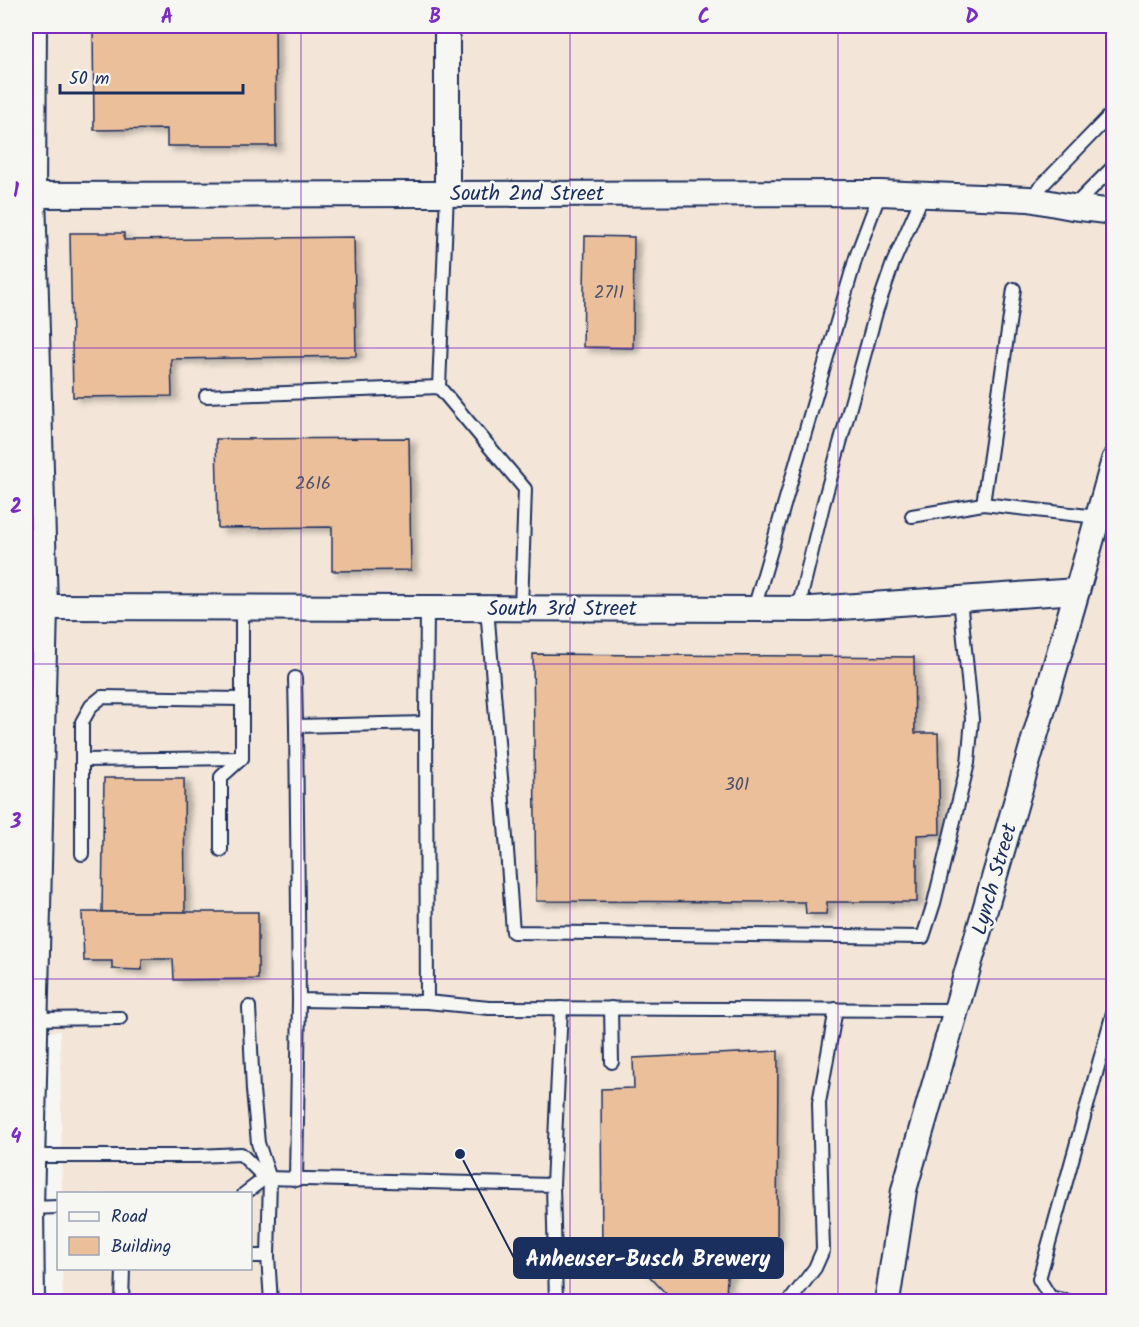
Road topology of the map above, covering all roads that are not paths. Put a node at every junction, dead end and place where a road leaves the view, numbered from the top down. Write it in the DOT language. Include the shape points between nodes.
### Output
graph roads {
  1 [pos="34,26"];
  2 [pos="447,26"];
  3 [pos="1113,111"];
  4 [pos="1113,166"];
  5 [pos="447,193"];
  6 [pos="880,193"];
  7 [pos="29,195"];
  8 [pos="923,195"];
  9 [pos="1029,199"];
  10 [pos="1072,207"];
  11 [pos="1113,212"];
  12 [pos="1014,288"];
  13 [pos="439,387"];
  14 [pos="206,396"];
  15 [pos="1113,460"];
  16 [pos="983,504"];
  17 [pos="912,516"];
  18 [pos="1097,518"];
  19 [pos="1077,591"];
  20 [pos="960,599"];
  21 [pos="45,607"];
  22 [pos="242,607"];
  23 [pos="427,608"];
  24 [pos="487,608"];
  25 [pos="521,608"];
  26 [pos="754,609"];
  27 [pos="798,609"];
  28 [pos="295,678"];
  29 [pos="242,699"];
  30 [pos="426,723"];
  31 [pos="296,726"];
  32 [pos="242,758"];
  33 [pos="82,760"];
  34 [pos="221,850"];
  35 [pos="82,854"];
  36 [pos="299,1000"];
  37 [pos="427,1002"];
  38 [pos="249,1007"];
  39 [pos="561,1008"];
  40 [pos="611,1008"];
  41 [pos="836,1009"];
  42 [pos="1113,1009"];
  43 [pos="956,1010"];
  44 [pos="35,1018"];
  45 [pos="120,1018"];
  46 [pos="612,1062"];
  47 [pos="32,1156"];
  48 [pos="267,1179"];
  49 [pos="296,1180"];
  50 [pos="553,1185"];
  51 [pos="247,1192"];
  52 [pos="57,1207"];
  53 [pos="31,1208"];
  54 [pos="252,1256"];
  55 [pos="268,1256"];
  56 [pos="123,1270"];
  57 [pos="32,1302"];
  58 [pos="122,1302"];
  59 [pos="271,1302"];
  60 [pos="555,1302"];
  61 [pos="789,1302"];
  62 [pos="888,1302"];
  63 [pos="1072,1302"];
  1 -- 7 [label="street"];
  2 -- 5 [label="street"];
  3 -- 9 [label="lane"];
  4 -- 10 [label="lane"];
  5 -- 6 [label="street, South 2nd Street"];
  5 -- 7 [label="street, South 2nd Street"];
  5 -- 13 [label="lane"];
  6 -- 8 [label="street, South 2nd Street"];
  6 -- 26 [label="lane" via="857,254"];
  7 -- 21 [label="street"];
  8 -- 9 [label="street, South 2nd Street"];
  8 -- 27 [label="lane" via="892,263 877,309"];
  9 -- 10 [label="street, South 2nd Street"];
  10 -- 11 [label="street, South 2nd Street"];
  12 -- 16 [label="lane"];
  13 -- 14 [label="lane"];
  13 -- 25 [label="lane" via="525,489"];
  15 -- 18 [label="street, Lynch Street"];
  16 -- 17 [label="lane"];
  16 -- 18 [label="lane"];
  18 -- 19 [label="street, Lynch Street"];
  19 -- 20 [label="street, South 3rd Street"];
  19 -- 43 [label="street, Lynch Street"];
  20 -- 24 [label="lane" via="972,718 968,763 923,937 513,932"];
  20 -- 27 [label="street, South 3rd Street"];
  21 -- 22 [label="street, South 3rd Street"];
  21 -- 44 [label="street"];
  22 -- 23 [label="street, South 3rd Street"];
  22 -- 29 [label="lane"];
  23 -- 24 [label="street, South 3rd Street"];
  23 -- 30 [label="lane"];
  24 -- 25 [label="street, South 3rd Street"];
  25 -- 26 [label="street, South 3rd Street"];
  26 -- 27 [label="street, South 3rd Street"];
  28 -- 31 [label="lane"];
  29 -- 32 [label="lane"];
  29 -- 33 [label="lane" via="102,697 90,706 82,722"];
  30 -- 31 [label="lane"];
  30 -- 37 [label="lane"];
  31 -- 36 [label="lane"];
  32 -- 33 [label="lane"];
  32 -- 34 [label="lane" via="221,777"];
  33 -- 35 [label="lane"];
  36 -- 37 [label="lane"];
  36 -- 49 [label="lane"];
  37 -- 39 [label="lane" via="489,1008"];
  38 -- 48 [label="lane" via="258,1143"];
  39 -- 40 [label="lane"];
  39 -- 50 [label="lane"];
  40 -- 41 [label="lane"];
  40 -- 46 [label="lane"];
  41 -- 43 [label="lane"];
  41 -- 61 [label="lane" via="819,1103 823,1250 815,1268"];
  42 -- 63 [label="lane" via="1039,1279 1050,1297"];
  43 -- 62 [label="street, Lynch Street" via="904,1190"];
  44 -- 45 [label="lane"];
  44 -- 47 [label="street"];
  47 -- 48 [label="lane" via="241,1154"];
  47 -- 53 [label="street"];
  48 -- 49 [label="lane"];
  48 -- 51 [label="lane"];
  48 -- 55 [label="lane"];
  49 -- 50 [label="lane"];
  50 -- 60 [label="lane"];
  52 -- 53 [label="lane"];
  53 -- 57 [label="street"];
  54 -- 55 [label="lane"];
  55 -- 59 [label="lane"];
  56 -- 58 [label="lane"];
}
